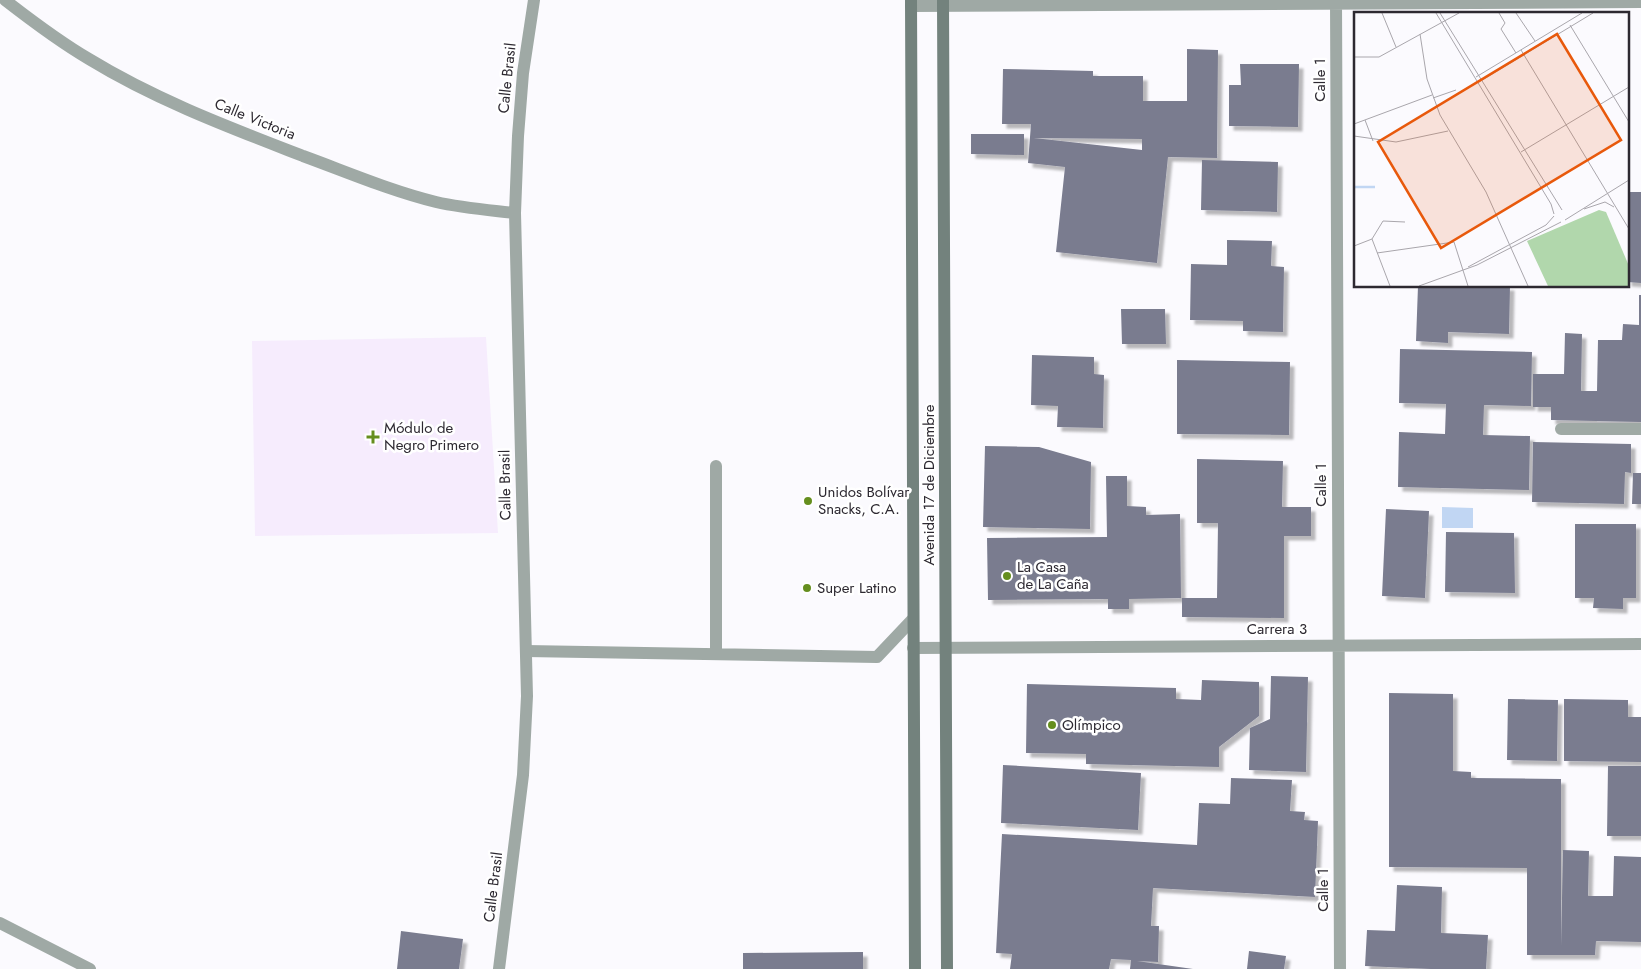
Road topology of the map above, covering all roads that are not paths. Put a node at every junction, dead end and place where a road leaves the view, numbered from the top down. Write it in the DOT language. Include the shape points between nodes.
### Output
graph roads {
  1 [pos="5,0"];
  2 [pos="534,0"];
  3 [pos="1336,2"];
  4 [pos="1641,2"];
  5 [pos="911,3"];
  6 [pos="943,3"];
  7 [pos="515,213"];
  8 [pos="1562,429"];
  9 [pos="1641,429"];
  10 [pos="716,466"];
  11 [pos="913,619"];
  12 [pos="1641,644"];
  13 [pos="1338,645"];
  14 [pos="913,648"];
  15 [pos="946,648"];
  16 [pos="526,651"];
  17 [pos="716,654"];
  18 [pos="0,923"];
  19 [pos="90,969"];
  20 [pos="500,969"];
  21 [pos="914,969"];
  22 [pos="947,969"];
  23 [pos="1340,969"];
  1 -- 7 [label="street, Calle Victoria" via="113,73 247,134 372,182 435,202"];
  2 -- 7 [label="street, Calle Brasil" via="523,73"];
  3 -- 4 [label="street"];
  3 -- 6 [label="street"];
  3 -- 13 [label="street, Calle 1"];
  5 -- 6 [label="street"];
  5 -- 11 [label="street, Avenida 17 de Diciembre"];
  6 -- 15 [label="street, Avenida 17 de Diciembre"];
  7 -- 16 [label="street, Calle Brasil"];
  8 -- 9 [label="street"];
  10 -- 17 [label="street"];
  11 -- 14 [label="street, Avenida 17 de Diciembre"];
  11 -- 17 [label="street" via="877,657"];
  12 -- 13 [label="street, Carrera 3"];
  13 -- 15 [label="street, Carrera 3"];
  13 -- 23 [label="street, Calle 1"];
  14 -- 15 [label="street, Carrera 3"];
  14 -- 21 [label="street, Avenida 17 de Diciembre"];
  15 -- 22 [label="street, Avenida 17 de Diciembre"];
  16 -- 17 [label="street"];
  16 -- 20 [label="street, Calle Brasil" via="524,775"];
  18 -- 19 [label="street"];
}
